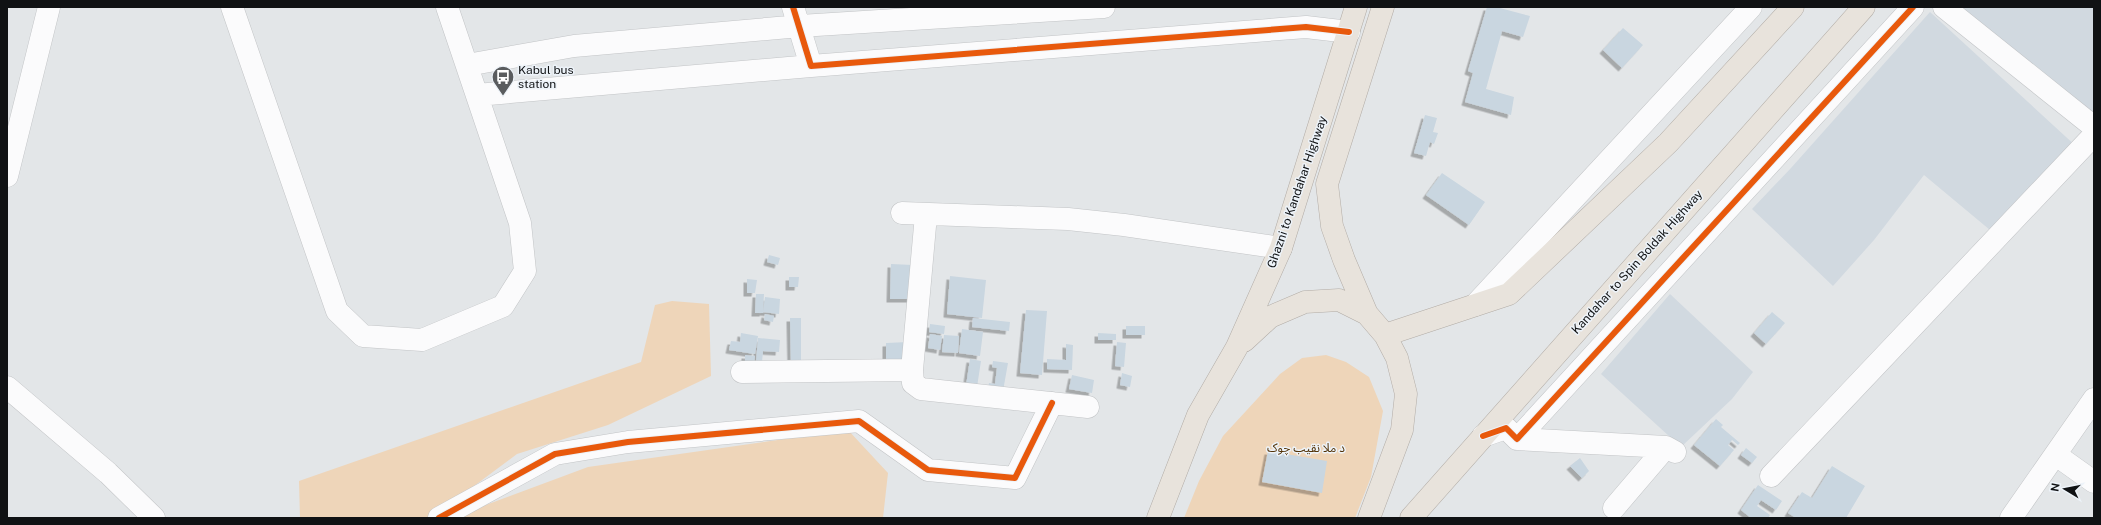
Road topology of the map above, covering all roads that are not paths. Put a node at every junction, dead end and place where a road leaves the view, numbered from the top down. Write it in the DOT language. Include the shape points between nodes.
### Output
graph roads {
  1 [pos="49,7"];
  2 [pos="232,7"];
  3 [pos="447,7"];
  4 [pos="1104,7"];
  5 [pos="1356,7"];
  6 [pos="1383,7"];
  7 [pos="1751,7"];
  8 [pos="1793,7"];
  9 [pos="1864,7"];
  10 [pos="1913,7"];
  11 [pos="1944,7"];
  12 [pos="797,17"];
  13 [pos="1349,32"];
  14 [pos="467,65"];
  15 [pos="811,66"];
  16 [pos="477,95"];
  17 [pos="2094,127"];
  18 [pos="2094,135"];
  19 [pos="7,176"];
  20 [pos="902,213"];
  21 [pos="926,215"];
  22 [pos="1281,248"];
  23 [pos="1475,305"];
  24 [pos="1367,314"];
  25 [pos="1385,335"];
  26 [pos="1237,347"];
  27 [pos="912,370"];
  28 [pos="742,372"];
  29 [pos="7,387"];
  30 [pos="2094,399"];
  31 [pos="1052,403"];
  32 [pos="1088,407"];
  33 [pos="1483,436"];
  34 [pos="1518,439"];
  35 [pos="2056,455"];
  36 [pos="1771,476"];
  37 [pos="2094,482"];
  38 [pos="1614,508"];
  39 [pos="2015,516"];
  40 [pos="154,518"];
  41 [pos="439,518"];
  42 [pos="1158,518"];
  43 [pos="1369,518"];
  44 [pos="1411,518"];
  1 -- 19 [label="street"];
  2 -- 16 [label="street" via="338,312 363,336 422,340 503,306 525,271 520,223"];
  3 -- 14 [label="street"];
  4 -- 12 [label="street"];
  5 -- 13 [label="highway, Ghazni to Kandahar Highway"];
  6 -- 24 [label="highway, Ghazni to Kandahar Highway" via="1327,184 1332,226"];
  7 -- 23 [label="street"];
  8 -- 23 [label="highway" via="1668,143 1510,294"];
  9 -- 33 [label="highway, Kandahar to Spin Boldak Highway"];
  10 -- 34 [label="street"];
  11 -- 17 [label="street"];
  12 -- 14 [label="street" via="574,46"];
  12 -- 15 [label="street"];
  13 -- 15 [label="street" via="1306,27"];
  13 -- 22 [label="highway, Ghazni to Kandahar Highway"];
  14 -- 16 [label="street"];
  15 -- 16 [label="street"];
  18 -- 36 [label="street"];
  20 -- 21 [label="street"];
  21 -- 22 [label="street" via="1068,219"];
  21 -- 27 [label="street"];
  22 -- 26 [label="highway, Ghazni to Kandahar Highway"];
  23 -- 25 [label="highway"];
  24 -- 25 [label="highway, Ghazni to Kandahar Highway"];
  24 -- 26 [label="highway, Ghazni to Kandahar Highway" via="1339,300 1304,302 1270,317"];
  25 -- 43 [label="highway, Ghazni to Kandahar Highway" via="1397,358 1406,394 1402,430"];
  26 -- 42 [label="highway" via="1198,415"];
  27 -- 28 [label="street"];
  27 -- 31 [label="street" via="913,383 921,389"];
  29 -- 40 [label="street" via="108,473"];
  30 -- 35 [label="street"];
  31 -- 32 [label="street"];
  31 -- 41 [label="street" via="1015,478 928,470 858,421 628,442 555,454"];
  33 -- 34 [label="street" via="1506,428"];
  33 -- 44 [label="highway, Kandahar to Spin Boldak Highway"];
  34 -- 38 [label="street" via="1670,450"];
  35 -- 37 [label="street"];
  35 -- 39 [label="street"];
}
